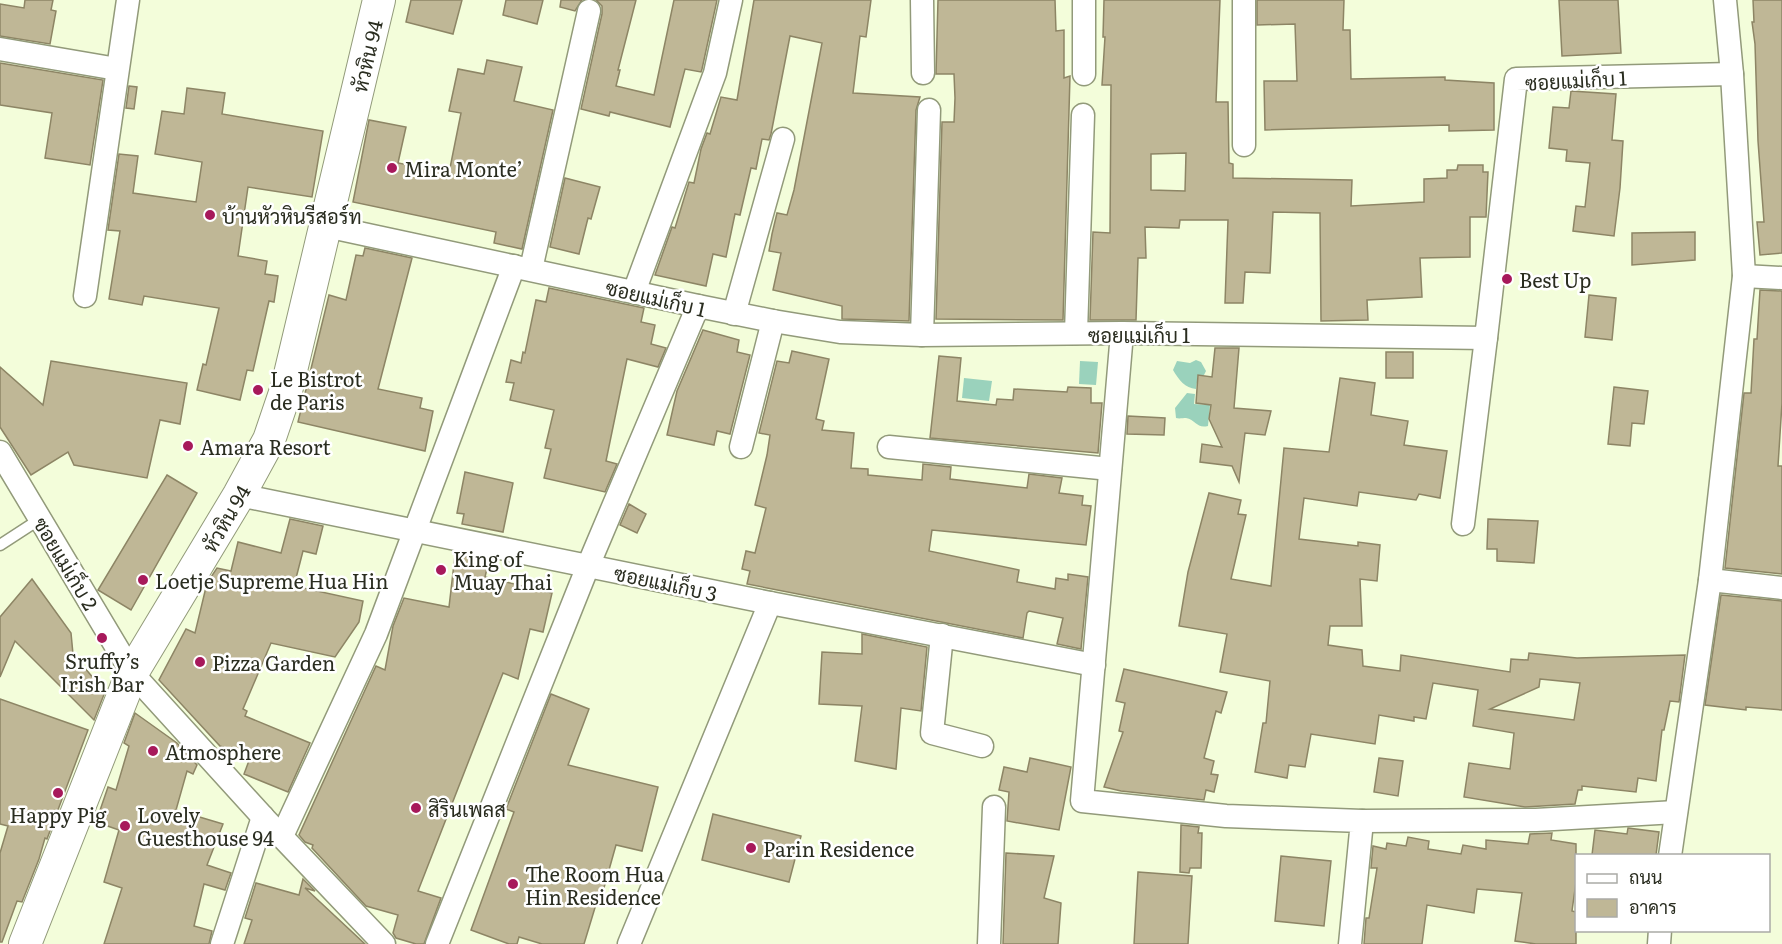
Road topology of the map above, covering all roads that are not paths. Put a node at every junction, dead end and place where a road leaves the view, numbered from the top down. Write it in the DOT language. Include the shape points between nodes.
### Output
graph roads {
  1 [pos="128,0"];
  2 [pos="379,0"];
  3 [pos="731,0"];
  4 [pos="922,0"];
  5 [pos="1084,0"];
  6 [pos="1244,0"];
  7 [pos="1725,0"];
  8 [pos="589,11"];
  9 [pos="0,49"];
  10 [pos="117,69"];
  11 [pos="923,73"];
  12 [pos="1084,74"];
  13 [pos="1732,74"];
  14 [pos="929,110"];
  15 [pos="1083,115"];
  16 [pos="783,140"];
  17 [pos="1244,145"];
  18 [pos="326,226"];
  19 [pos="522,268"];
  20 [pos="1744,276"];
  21 [pos="1782,278"];
  22 [pos="634,292"];
  23 [pos="85,296"];
  24 [pos="698,306"];
  25 [pos="734,314"];
  26 [pos="772,321"];
  27 [pos="1076,333"];
  28 [pos="1122,333"];
  29 [pos="922,335"];
  30 [pos="1486,338"];
  31 [pos="741,447"];
  32 [pos="889,447"];
  33 [pos="0,452"];
  34 [pos="1110,469"];
  35 [pos="239,495"];
  36 [pos="40,519"];
  37 [pos="1463,524"];
  38 [pos="414,531"];
  39 [pos="0,545"];
  40 [pos="588,566"];
  41 [pos="1710,580"];
  42 [pos="1782,588"];
  43 [pos="770,603"];
  44 [pos="942,636"];
  45 [pos="1094,665"];
  46 [pos="132,673"];
  47 [pos="982,746"];
  48 [pos="994,807"];
  49 [pos="1676,812"];
  50 [pos="263,818"];
  51 [pos="1362,821"];
  52 [pos="282,836"];
  53 [pos="1670,854"];
  54 [pos="25,944"];
  55 [pos="222,944"];
  56 [pos="384,944"];
  57 [pos="437,944"];
  58 [pos="629,944"];
  59 [pos="989,944"];
  60 [pos="1350,944"];
  1 -- 10 [label="street"];
  2 -- 18 [label="street, หัวหิน 94"];
  3 -- 22 [label="street" via="715,73"];
  4 -- 11 [label="street"];
  5 -- 12 [label="street"];
  6 -- 17 [label="street"];
  7 -- 13 [label="street"];
  8 -- 19 [label="street"];
  9 -- 10 [label="street"];
  10 -- 23 [label="street"];
  13 -- 20 [label="street"];
  13 -- 30 [label="street, ซอยแม่เก็บ 1" via="1516,79"];
  14 -- 29 [label="street"];
  15 -- 27 [label="street"];
  16 -- 25 [label="street"];
  18 -- 19 [label="street, ซอยแม่เก็บ 1"];
  18 -- 35 [label="street, หัวหิน 94" via="287,387 268,440"];
  19 -- 22 [label="street, ซอยแม่เก็บ 1"];
  19 -- 38 [label="street"];
  20 -- 21 [label="street"];
  20 -- 41 [label="street"];
  22 -- 24 [label="street, ซอยแม่เก็บ 1"];
  24 -- 25 [label="street, ซอยแม่เก็บ 1"];
  24 -- 40 [label="street"];
  25 -- 26 [label="street, ซอยแม่เก็บ 1"];
  26 -- 29 [label="street, ซอยแม่เก็บ 1" via="840,332"];
  26 -- 31 [label="street"];
  27 -- 28 [label="street, ซอยแม่เก็บ 1"];
  27 -- 29 [label="street, ซอยแม่เก็บ 1"];
  28 -- 30 [label="street, ซอยแม่เก็บ 1"];
  28 -- 34 [label="street"];
  30 -- 37 [label="street"];
  32 -- 34 [label="street"];
  33 -- 36 [label="street, ซอยแม่เก็บ 2"];
  34 -- 45 [label="street"];
  35 -- 38 [label="street, ซอยแม่เก็บ 3"];
  35 -- 46 [label="street, หัวหิน 94"];
  36 -- 39 [label="lane"];
  36 -- 46 [label="street, ซอยแม่เก็บ 2"];
  38 -- 40 [label="street, ซอยแม่เก็บ 3"];
  38 -- 52 [label="street" via="376,634"];
  40 -- 43 [label="street, ซอยแม่เก็บ 3"];
  40 -- 57 [label="street"];
  41 -- 42 [label="street"];
  41 -- 49 [label="street"];
  43 -- 44 [label="street, ซอยแม่เก็บ 3"];
  43 -- 58 [label="street"];
  44 -- 45 [label="street, ซอยแม่เก็บ 3"];
  44 -- 47 [label="street" via="933,733"];
  45 -- 51 [label="street" via="1082,801 1226,816"];
  46 -- 50 [label="street, ซอยแม่เก็บ 2"];
  46 -- 54 [label="street, หัวหิน 94"];
  48 -- 59 [label="street"];
  49 -- 51 [label="street" via="1536,820"];
  49 -- 53 [label="street"];
  50 -- 52 [label="street, ซอยแม่เก็บ 2"];
  50 -- 55 [label="street"];
  51 -- 60 [label="street"];
  52 -- 56 [label="street, ซอยแม่เก็บ 2"];
}
